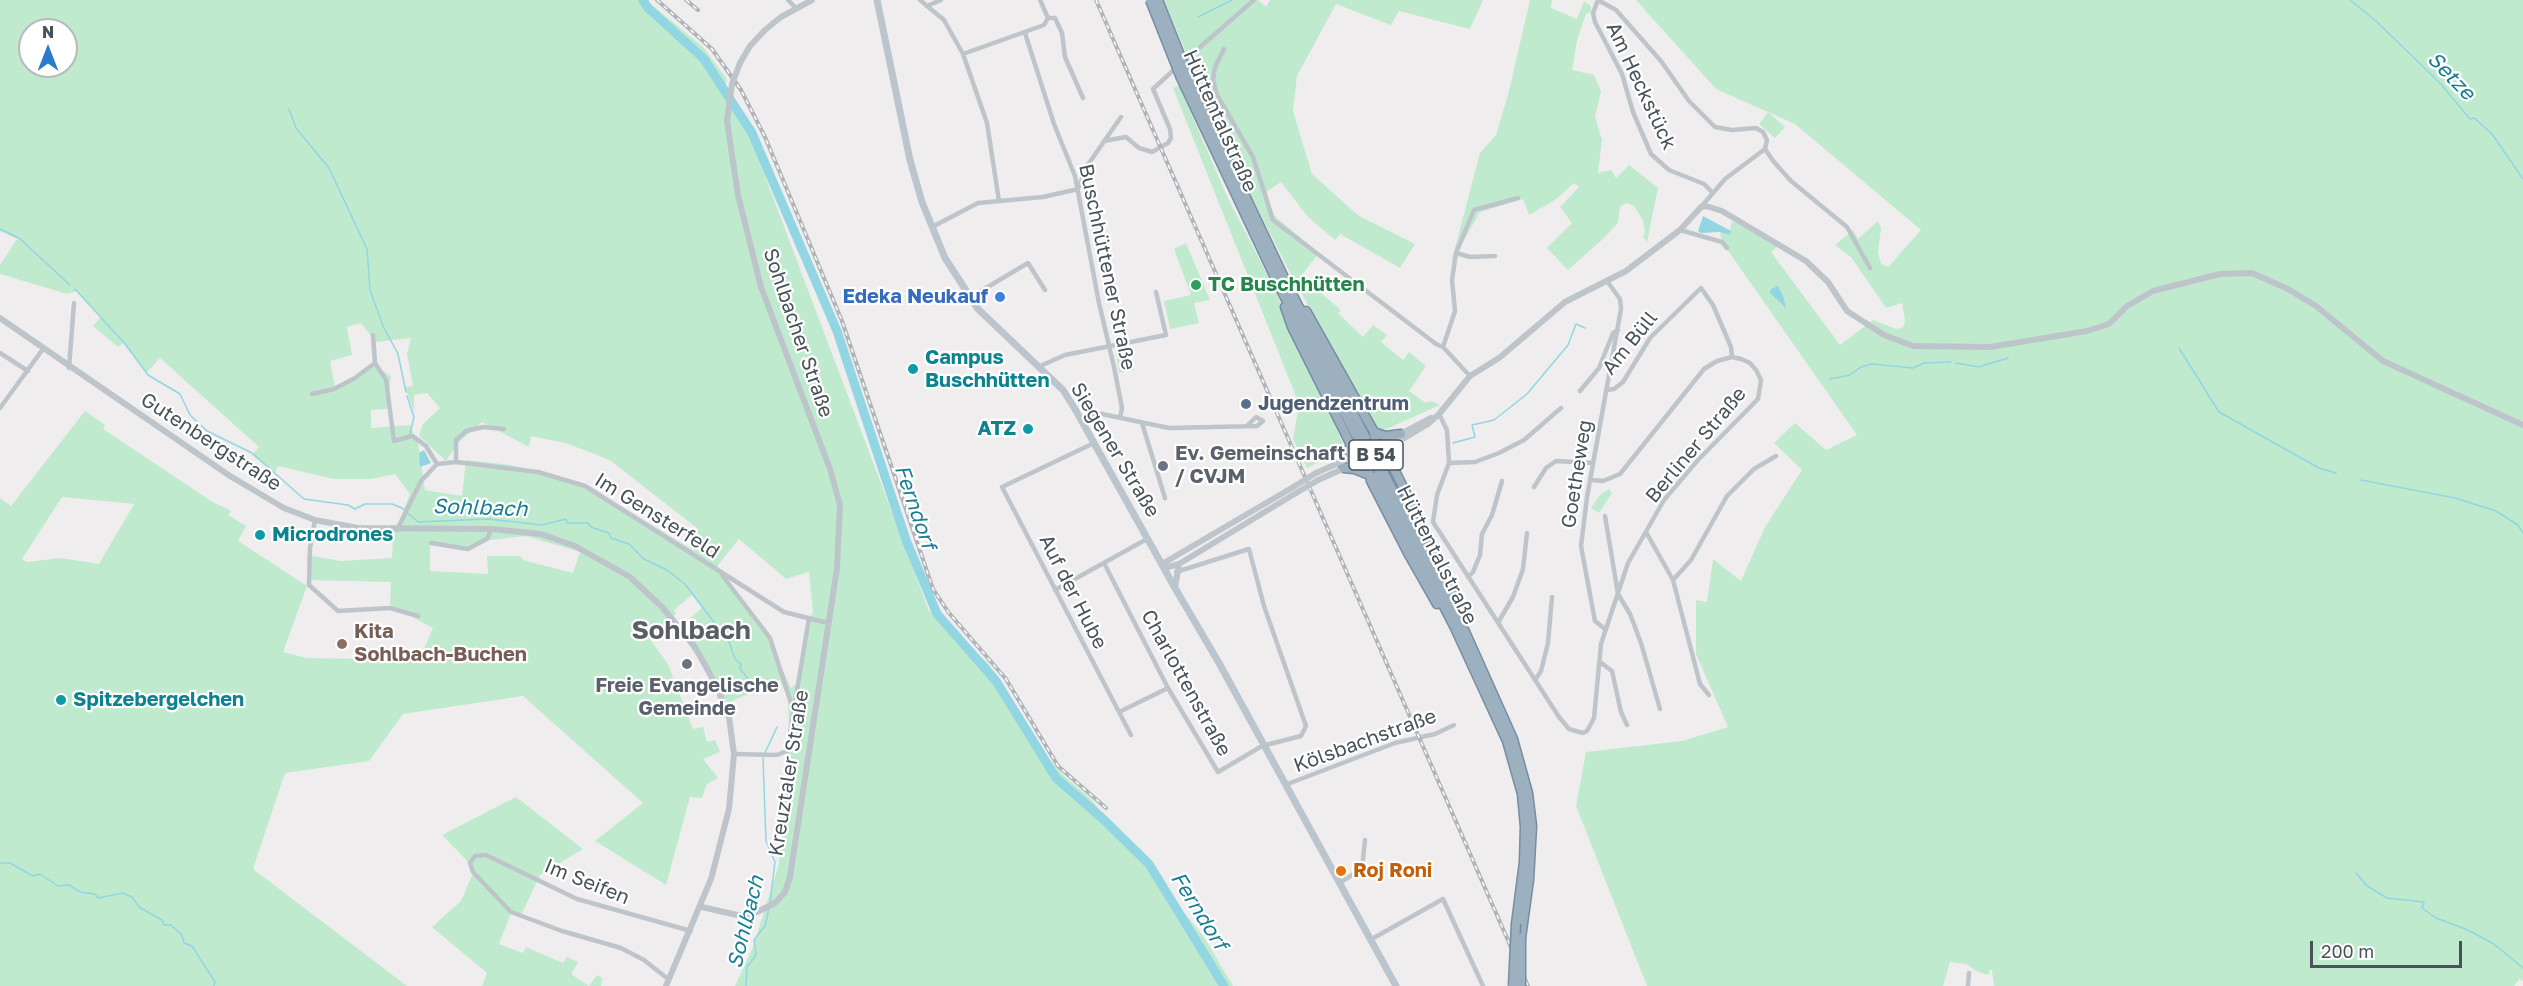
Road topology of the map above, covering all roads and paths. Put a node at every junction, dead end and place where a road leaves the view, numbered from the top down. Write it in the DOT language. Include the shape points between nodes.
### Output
graph roads {
  1 [pos="788,0"];
  2 [pos="812,0"];
  3 [pos="877,0"];
  4 [pos="920,0"];
  5 [pos="941,0"];
  6 [pos="1040,0"];
  7 [pos="1150,0"];
  8 [pos="1158,0"];
  9 [pos="1254,0"];
  10 [pos="1598,0"];
  11 [pos="927,6"];
  12 [pos="796,8"];
  13 [pos="1047,18"];
  14 [pos="1025,33"];
  15 [pos="1224,49"];
  16 [pos="963,54"];
  17 [pos="1184,76"];
  18 [pos="1083,98"];
  19 [pos="1120,117"];
  20 [pos="1104,141"];
  21 [pos="1765,149"];
  22 [pos="1078,189"];
  23 [pos="1712,192"];
  24 [pos="1518,198"];
  25 [pos="999,201"];
  26 [pos="1703,206"];
  27 [pos="932,227"];
  28 [pos="1680,230"];
  29 [pos="1727,248"];
  30 [pos="1456,253"];
  31 [pos="1495,256"];
  32 [pos="1870,268"];
  33 [pos="1607,281"];
  34 [pos="1284,286"];
  35 [pos="1045,290"];
  36 [pos="1156,292"];
  37 [pos="969,298"];
  38 [pos="74,303"];
  39 [pos="0,318"];
  40 [pos="1618,330"];
  41 [pos="373,335"];
  42 [pos="1109,346"];
  43 [pos="1443,347"];
  44 [pos="43,349"];
  45 [pos="0,353"];
  46 [pos="1732,357"];
  47 [pos="375,363"];
  48 [pos="1038,367"];
  49 [pos="69,368"];
  50 [pos="28,371"];
  51 [pos="1470,376"];
  52 [pos="1606,390"];
  53 [pos="1580,391"];
  54 [pos="312,394"];
  55 [pos="0,408"];
  56 [pos="1561,408"];
  57 [pos="1439,414"];
  58 [pos="1120,418"];
  59 [pos="1081,419"];
  60 [pos="1142,423"];
  61 [pos="2523,425"];
  62 [pos="1247,426"];
  63 [pos="504,429"];
  64 [pos="1401,434"];
  65 [pos="1094,443"];
  66 [pos="1394,446"];
  67 [pos="1369,451"];
  68 [pos="1776,456"];
  69 [pos="456,462"];
  70 [pos="1344,463"];
  71 [pos="1449,463"];
  72 [pos="1593,463"];
  73 [pos="437,464"];
  74 [pos="1390,465"];
  75 [pos="1369,474"];
  76 [pos="1502,480"];
  77 [pos="1592,480"];
  78 [pos="1534,487"];
  79 [pos="1295,489"];
  80 [pos="1165,498"];
  81 [pos="1605,516"];
  82 [pos="315,520"];
  83 [pos="491,529"];
  84 [pos="397,530"];
  85 [pos="1646,532"];
  86 [pos="1527,533"];
  87 [pos="1147,539"];
  88 [pos="431,543"];
  89 [pos="1104,563"];
  90 [pos="1162,564"];
  91 [pos="1179,564"];
  92 [pos="837,568"];
  93 [pos="1176,572"];
  94 [pos="720,573"];
  95 [pos="1468,577"];
  96 [pos="1673,580"];
  97 [pos="1174,588"];
  98 [pos="1055,590"];
  99 [pos="1618,594"];
  100 [pos="1552,597"];
  101 [pos="418,616"];
  102 [pos="808,618"];
  103 [pos="1499,621"];
  104 [pos="828,623"];
  105 [pos="1459,627"];
  106 [pos="1605,629"];
  107 [pos="1600,662"];
  108 [pos="1535,680"];
  109 [pos="1168,688"];
  110 [pos="1709,695"];
  111 [pos="793,708"];
  112 [pos="1660,709"];
  113 [pos="1119,712"];
  114 [pos="1454,725"];
  115 [pos="1627,725"];
  116 [pos="1131,735"];
  117 [pos="1262,746"];
  118 [pos="734,754"];
  119 [pos="1286,785"];
  120 [pos="1365,840"];
  121 [pos="1339,883"];
  122 [pos="702,907"];
  123 [pos="691,931"];
  124 [pos="1370,940"];
  125 [pos="1970,973"];
  126 [pos="667,983"];
  127 [pos="1396,986"];
  128 [pos="1483,986"];
  129 [pos="1513,986"];
  130 [pos="1521,986"];
  131 [pos="1968,986"];
  1 -- 12 [label="street"];
  2 -- 12 [label="street, Sohlbacher Straße"];
  3 -- 27 [label="main road, Siegener Straße" via="910,160"];
  4 -- 11 [label="street"];
  5 -- 11 [label="street"];
  6 -- 13 [label="street"];
  7 -- 17 [label="highway, Hüttentalstraße / B 54, bridge"];
  8 -- 17 [label="highway, Hüttentalstraße / B 54, bridge"];
  9 -- 20 [label="street" via="1153,89 1170,129 1168,143 1152,152 1139,148 1126,137"];
  10 -- 21 [label="street" via="1616,10 1661,61 1689,101 1715,127 1756,128 1767,140"];
  10 -- 23 [label="street, Am Heckstück" via="1593,13 1595,22 1622,74 1633,112 1652,154 1669,170 1704,184"];
  11 -- 16 [label="street" via="944,20"];
  12 -- 92 [label="street, Sohlbacher Straße, bridge" via="750,46 732,84 727,121 738,195 761,287 840,505"];
  13 -- 14 [label="street" via="1044,25"];
  13 -- 18 [label="street" via="1055,18 1062,33 1065,57"];
  14 -- 16 [label="street"];
  14 -- 22 [label="street, Buschhüttener Straße"];
  15 -- 43 [label="street" via="1214,74 1217,94 1253,157 1273,220"];
  16 -- 25 [label="street" via="987,123"];
  17 -- 34 [label="highway, Hüttentalstraße / B 54"];
  19 -- 20 [label="street"];
  20 -- 22 [label="street" via="1087,166"];
  21 -- 23 [label="street"];
  21 -- 32 [label="street" via="1791,181 1847,227"];
  22 -- 25 [label="street"];
  22 -- 42 [label="street, Buschhüttener Straße"];
  23 -- 26 [label="street"];
  24 -- 30 [label="street" via="1474,210"];
  25 -- 27 [label="street" via="978,203"];
  26 -- 28 [label="street"];
  26 -- 61 [label="street" via="1722,211 1806,261 1828,282 1847,311 1884,335 1913,346 1990,347 2087,331 2109,324 2127,306 2153,291 2220,274 2252,273 2316,306 2383,361"];
  27 -- 37 [label="main road, Siegener Straße"];
  28 -- 29 [label="street" via="1722,242"];
  28 -- 33 [label="street"];
  30 -- 31 [label="street"];
  30 -- 43 [label="street" via="1452,280 1455,311"];
  33 -- 40 [label="street, Am Büll" via="1620,299"];
  33 -- 51 [label="street" via="1566,302 1499,358"];
  34 -- 67 [label="highway" via="1313,320"];
  34 -- 67 [label="highway" via="1292,327"];
  34 -- 105 [label="highway, Hüttentalstraße / B 54"];
  35 -- 37 [label="street" via="1028,263"];
  36 -- 42 [label="street" via="1166,335"];
  37 -- 48 [label="main road, Siegener Straße"];
  38 -- 49 [label="street"];
  39 -- 44 [label="street, Gutenbergstraße"];
  40 -- 52 [label="street, Am Büll"];
  40 -- 53 [label="street" via="1613,333 1599,368"];
  41 -- 47 [label="street"];
  42 -- 48 [label="street" via="1065,355"];
  42 -- 58 [label="street, Buschhüttener Straße" via="1122,408"];
  43 -- 51 [label="street"];
  44 -- 49 [label="street, Gutenbergstraße"];
  44 -- 50 [label="street"];
  45 -- 50 [label="street"];
  46 -- 52 [label="street, Am Büll" via="1731,347 1701,288 1650,338 1623,382"];
  46 -- 77 [label="street, Berliner Straße" via="1704,369 1620,474 1603,481"];
  46 -- 85 [label="street, Berliner Straße" via="1750,363 1756,370 1761,380 1758,399 1698,460 1665,500"];
  47 -- 54 [label="street" via="334,389"];
  47 -- 73 [label="street" via="386,380 394,441 412,436 426,446"];
  48 -- 59 [label="main road, Siegener Straße" via="1063,390"];
  49 -- 82 [label="street, Gutenbergstraße" via="250,489"];
  50 -- 55 [label="street"];
  51 -- 57 [label="street"];
  52 -- 72 [label="street, Goetheweg"];
  56 -- 71 [label="street" via="1524,440 1499,453 1475,462"];
  57 -- 64 [label="street"];
  57 -- 66 [label="street"];
  57 -- 71 [label="street, Berliner Straße" via="1447,430"];
  58 -- 59 [label="street" via="1097,413"];
  58 -- 60 [label="street"];
  59 -- 65 [label="main road, Siegener Straße"];
  60 -- 62 [label="street" via="1169,428"];
  60 -- 80 [label="street"];
  63 -- 69 [label="street" via="483,426 466,431 456,440"];
  64 -- 67 [label="street"];
  64 -- 67 [label="highway" via="1385,436"];
  65 -- 87 [label="main road, Siegener Straße"];
  65 -- 98 [label="street, Auf der Hube" via="1001,485"];
  66 -- 67 [label="street"];
  66 -- 74 [label="highway"];
  67 -- 70 [label="highway"];
  67 -- 70 [label="street"];
  67 -- 74 [label="highway, bridge"];
  67 -- 75 [label="highway, bridge"];
  68 -- 96 [label="street" via="1754,469 1728,496 1691,560"];
  69 -- 73 [label="street, Im Gensterfeld"];
  69 -- 94 [label="street, Im Gensterfeld" via="538,472 585,486"];
  70 -- 75 [label="highway"];
  70 -- 79 [label="street, bridge"];
  71 -- 95 [label="street, Berliner Straße" via="1435,502 1433,522"];
  72 -- 77 [label="street, Goetheweg"];
  72 -- 78 [label="street" via="1556,461 1546,468"];
  73 -- 84 [label="street" via="421,481"];
  74 -- 105 [label="highway" via="1447,576"];
  75 -- 105 [label="highway" via="1413,562"];
  76 -- 95 [label="street" via="1482,534 1480,555"];
  77 -- 106 [label="street, Goetheweg" via="1581,546 1595,621"];
  79 -- 90 [label="street"];
  79 -- 91 [label="street"];
  81 -- 99 [label="street"];
  82 -- 84 [label="street, Gutenbergstraße"];
  82 -- 101 [label="street" via="309,585 338,611 390,608"];
  83 -- 84 [label="street, Gutenbergstraße"];
  83 -- 88 [label="street" via="488,538 468,549"];
  83 -- 118 [label="street, Gutenbergstraße" via="541,534 575,546 630,577 663,607 694,647 716,685 729,717"];
  85 -- 96 [label="street"];
  85 -- 99 [label="street, Berliner Straße" via="1628,563"];
  86 -- 103 [label="street" via="1522,569 1513,597"];
  87 -- 89 [label="street"];
  87 -- 90 [label="main road, Siegener Straße"];
  89 -- 98 [label="street"];
  89 -- 109 [label="street, Charlottenstraße"];
  90 -- 91 [label="street"];
  90 -- 97 [label="main road, Siegener Straße"];
  91 -- 93 [label="street"];
  92 -- 104 [label="street, Kreuztaler Straße"];
  93 -- 97 [label="street"];
  93 -- 117 [label="street" via="1249,549 1264,606 1306,726 1301,736"];
  94 -- 102 [label="street, Im Gensterfeld" via="784,612"];
  94 -- 111 [label="street, Im Gensterfeld" via="770,638"];
  95 -- 103 [label="street, Berliner Straße"];
  96 -- 110 [label="street" via="1700,684"];
  97 -- 117 [label="main road, Siegener Straße"];
  98 -- 113 [label="street, Auf der Hube"];
  99 -- 106 [label="street, Berliner Straße"];
  99 -- 112 [label="street" via="1641,643"];
  100 -- 108 [label="street" via="1548,643"];
  102 -- 104 [label="street, Im Gensterfeld"];
  102 -- 111 [label="street"];
  103 -- 108 [label="street, Berliner Straße"];
  104 -- 122 [label="street, Kreuztaler Straße" via="785,892 775,903 751,915"];
  105 -- 129 [label="highway, Hüttentalstraße / B 54, bridge" via="1507,741 1522,794 1525,844"];
  105 -- 130 [label="highway, Hüttentalstraße / B 54, bridge" via="1513,739 1528,793 1532,844 1521,938"];
  106 -- 107 [label="street, Berliner Straße"];
  107 -- 108 [label="street, Berliner Straße" via="1594,718 1583,733 1569,729"];
  107 -- 115 [label="street" via="1612,671"];
  109 -- 113 [label="street"];
  109 -- 117 [label="street, Charlottenstraße" via="1218,772"];
  111 -- 118 [label="street" via="787,751 777,755"];
  113 -- 116 [label="street, Auf der Hube"];
  114 -- 119 [label="street, Kölsbachstraße"];
  117 -- 119 [label="main road, Siegener Straße"];
  118 -- 122 [label="street, Gutenbergstraße" via="729,809"];
  119 -- 121 [label="main road, Siegener Straße"];
  120 -- 121 [label="street" via="1362,869"];
  121 -- 124 [label="main road, Siegener Straße"];
  122 -- 123 [label="street, Gutenbergstraße"];
  123 -- 126 [label="street, Gutenbergstraße"];
  123 -- 126 [label="street, Im Seifen" via="577,899 486,855 476,856 470,863 473,872 511,912 621,948 644,960"];
  124 -- 127 [label="main road, Siegener Straße"];
  124 -- 128 [label="street" via="1443,899"];
  125 -- 131 [label="street"];
}
